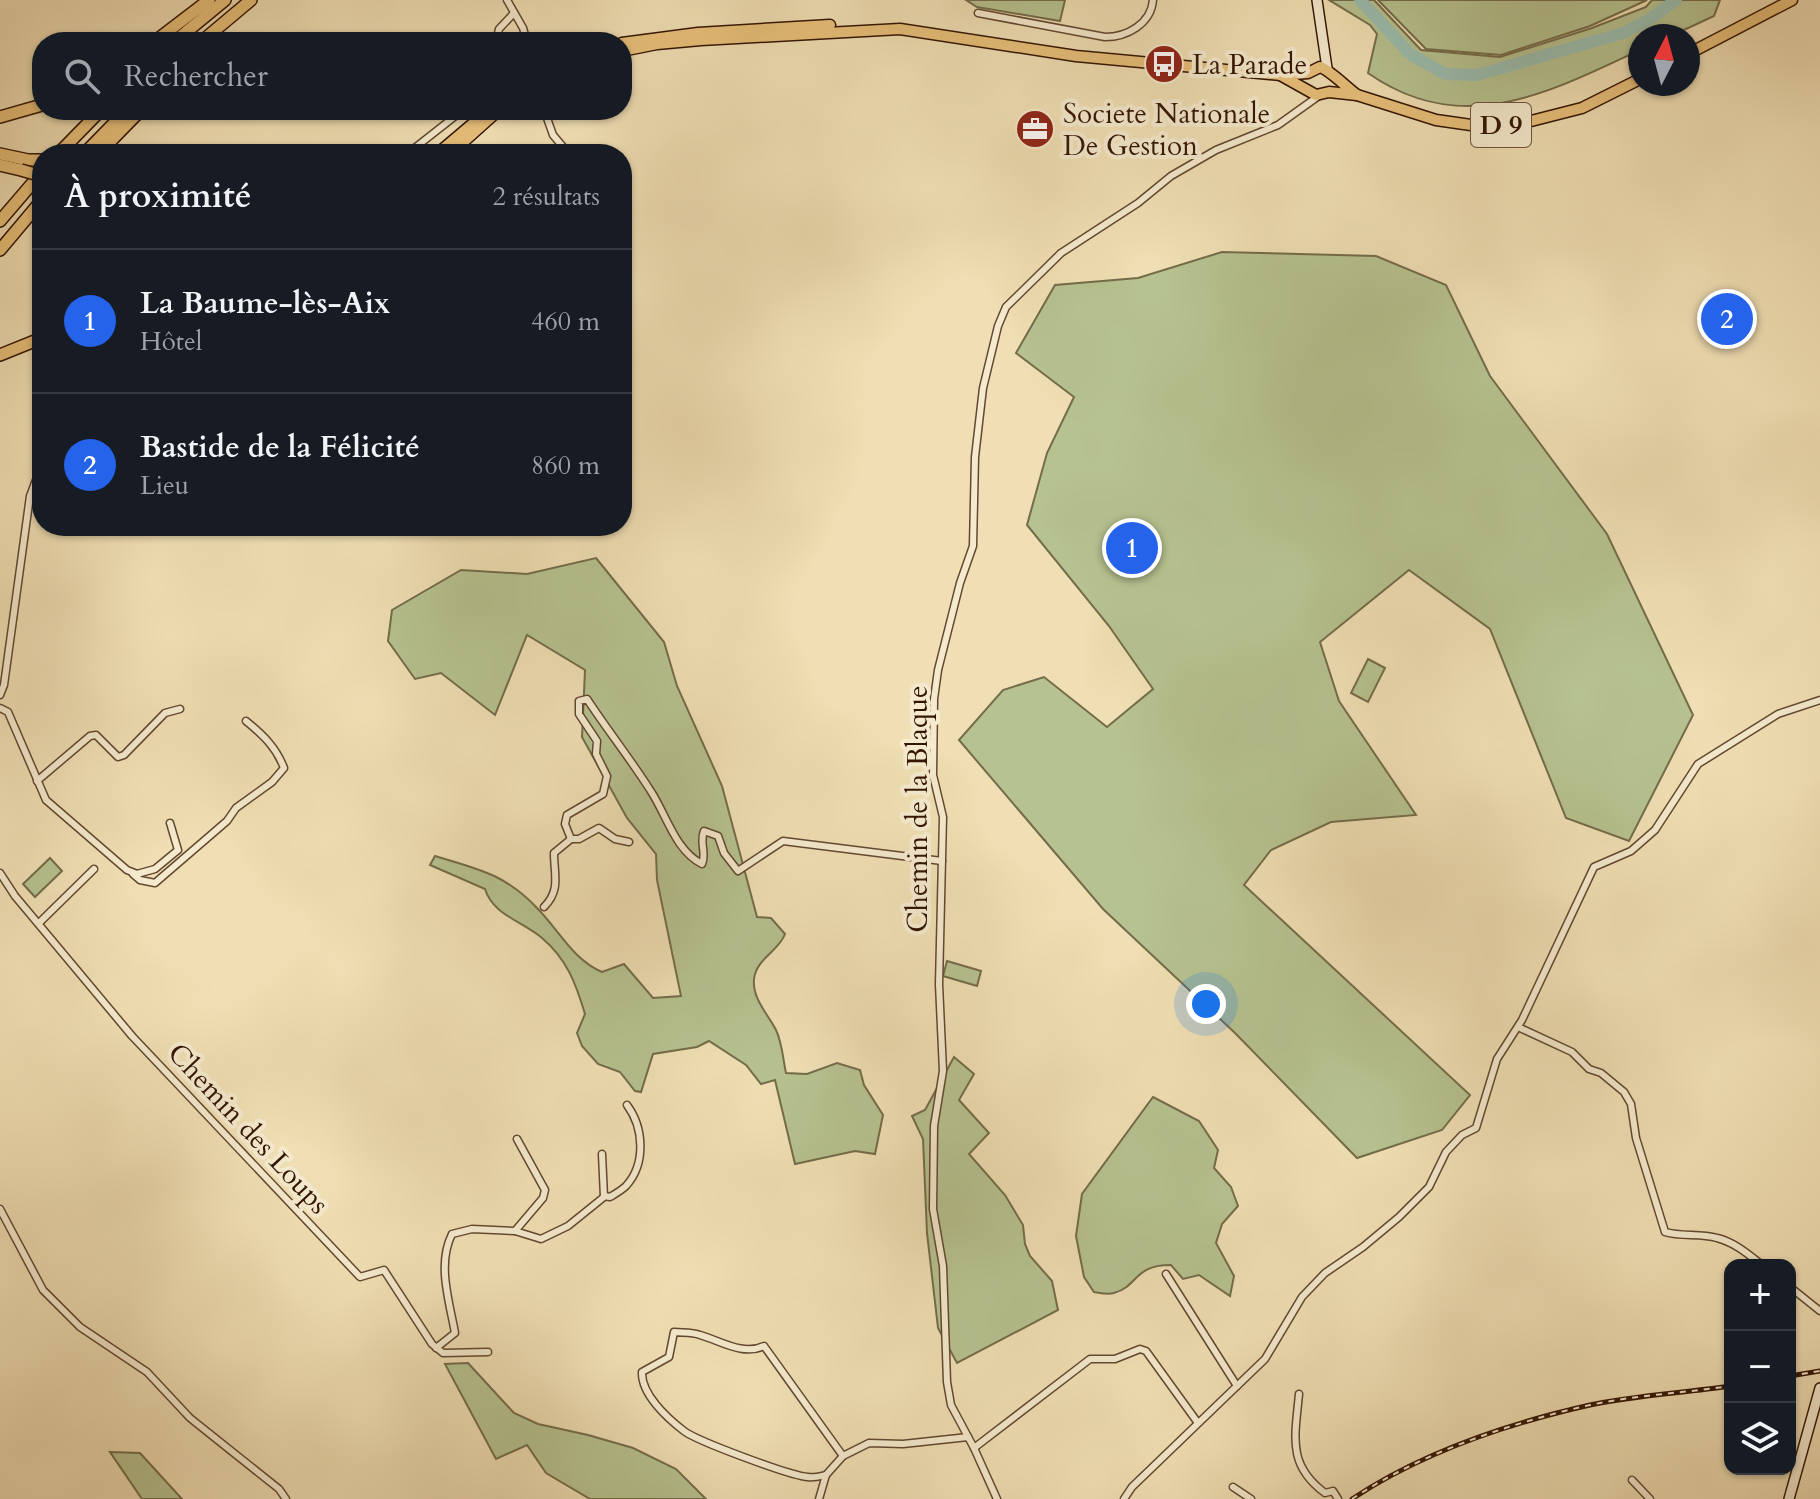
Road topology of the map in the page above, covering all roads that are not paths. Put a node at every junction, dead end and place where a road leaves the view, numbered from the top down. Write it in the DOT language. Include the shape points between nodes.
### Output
graph roads {
  1 [pos="209,0"];
  2 [pos="225,0"];
  3 [pos="251,0"];
  4 [pos="258,0"];
  5 [pos="507,0"];
  6 [pos="1153,0"];
  7 [pos="1317,0"];
  8 [pos="1792,0"];
  9 [pos="514,13"];
  10 [pos="978,13"];
  11 [pos="167,32"];
  12 [pos="186,32"];
  13 [pos="213,32"];
  14 [pos="222,32"];
  15 [pos="498,32"];
  16 [pos="523,32"];
  17 [pos="1324,38"];
  18 [pos="632,42"];
  19 [pos="994,42"];
  20 [pos="1700,48"];
  21 [pos="632,49"];
  22 [pos="1311,70"];
  23 [pos="1330,73"];
  24 [pos="1281,75"];
  25 [pos="1628,85"];
  26 [pos="1308,89"];
  27 [pos="1324,93"];
  28 [pos="1357,95"];
  29 [pos="1304,104"];
  30 [pos="32,108"];
  31 [pos="0,117"];
  32 [pos="91,120"];
  33 [pos="117,120"];
  34 [pos="131,120"];
  35 [pos="450,120"];
  36 [pos="477,120"];
  37 [pos="488,120"];
  38 [pos="549,120"];
  39 [pos="68,144"];
  40 [pos="94,144"];
  41 [pos="108,144"];
  42 [pos="420,144"];
  43 [pos="449,144"];
  44 [pos="461,144"];
  45 [pos="561,144"];
  46 [pos="0,151"];
  47 [pos="31,161"];
  48 [pos="0,163"];
  49 [pos="32,184"];
  50 [pos="32,212"];
  51 [pos="0,221"];
  52 [pos="0,250"];
  53 [pos="32,342"];
  54 [pos="0,355"];
  55 [pos="32,491"];
  56 [pos="0,695"];
  57 [pos="1820,700"];
  58 [pos="0,708"];
  59 [pos="180,709"];
  60 [pos="246,721"];
  61 [pos="37,781"];
  62 [pos="170,823"];
  63 [pos="571,839"];
  64 [pos="629,842"];
  65 [pos="942,861"];
  66 [pos="94,869"];
  67 [pos="131,872"];
  68 [pos="0,873"];
  69 [pos="544,907"];
  70 [pos="39,923"];
  71 [pos="1518,1027"];
  72 [pos="627,1105"];
  73 [pos="517,1139"];
  74 [pos="602,1154"];
  75 [pos="604,1196"];
  76 [pos="0,1209"];
  77 [pos="515,1231"];
  78 [pos="1754,1259"];
  79 [pos="1166,1274"];
  80 [pos="1796,1292"];
  81 [pos="1820,1311"];
  82 [pos="436,1348"];
  83 [pos="488,1352"];
  84 [pos="1237,1386"];
  85 [pos="1820,1388"];
  86 [pos="1299,1394"];
  87 [pos="1198,1423"];
  88 [pos="968,1437"];
  89 [pos="974,1448"];
  90 [pos="843,1456"];
  91 [pos="826,1475"];
  92 [pos="1632,1480"];
  93 [pos="1233,1487"];
  94 [pos="1323,1496"];
  95 [pos="1337,1498"];
  96 [pos="286,1499"];
  97 [pos="819,1499"];
  98 [pos="997,1499"];
  99 [pos="1124,1499"];
  100 [pos="1251,1499"];
  101 [pos="1650,1499"];
  102 [pos="1789,1499"];
  1 -- 11 [label="highway"];
  2 -- 12 [label="highway"];
  3 -- 13 [label="highway"];
  4 -- 14 [label="highway"];
  5 -- 9 [label="street"];
  6 -- 10 [label="street" via="1142,24 1117,37"];
  7 -- 17 [label="main road"];
  8 -- 20 [label="main road"];
  9 -- 15 [label="street"];
  9 -- 16 [label="street"];
  17 -- 22 [label="main road"];
  17 -- 23 [label="main road"];
  18 -- 19 [label="main road" via="867,22 920,25"];
  19 -- 21 [label="main road" via="869,29"];
  19 -- 24 [label="main road" via="1076,56"];
  22 -- 23 [label="main road"];
  22 -- 24 [label="main road"];
  22 -- 26 [label="main road" via="1305,78"];
  23 -- 27 [label="main road" via="1333,85"];
  23 -- 28 [label="main road, D 9"];
  24 -- 26 [label="main road"];
  25 -- 28 [label="main road, D 9" via="1582,108 1502,125 1436,120"];
  26 -- 27 [label="main road"];
  26 -- 29 [label="street"];
  27 -- 28 [label="main road, D 9"];
  27 -- 29 [label="street, Chemin de la Blaque"];
  29 -- 65 [label="street, Chemin de la Blaque" via="1278,125 1216,150 1171,176 1061,253 1006,307 983,388 973,546 934,699 933,775 943,817"];
  30 -- 31 [label="highway"];
  32 -- 39 [label="highway"];
  33 -- 40 [label="highway"];
  34 -- 41 [label="highway"];
  35 -- 42 [label="street"];
  36 -- 43 [label="main road"];
  37 -- 44 [label="main road"];
  38 -- 45 [label="street"];
  46 -- 47 [label="highway"];
  47 -- 48 [label="highway"];
  49 -- 51 [label="highway"];
  50 -- 52 [label="highway"];
  53 -- 54 [label="highway"];
  55 -- 56 [label="street"];
  57 -- 71 [label="street" via="1778,714 1698,764 1655,830 1631,851 1594,867"];
  58 -- 61 [label="street" via="8,712"];
  59 -- 61 [label="street" via="165,713 124,755 113,755 96,735 90,736"];
  60 -- 67 [label="street" via="271,744 284,768 155,883"];
  61 -- 67 [label="street" via="46,800"];
  62 -- 67 [label="street" via="178,850 155,869"];
  63 -- 64 [label="street" via="599,828"];
  63 -- 65 [label="street" via="567,815 603,794 607,776 596,754 597,741 579,714 579,701 587,699 691,859 702,864 705,858 704,831 718,836 738,871 783,841"];
  63 -- 69 [label="street" via="554,853 558,883 554,898"];
  65 -- 88 [label="street, Chemin de la Blaque" via="943,1071 934,1126 933,1209 943,1266 947,1382 951,1405"];
  66 -- 70 [label="street"];
  68 -- 70 [label="street, Chemin des Loups"];
  70 -- 82 [label="street, Chemin des Loups" via="132,1036 360,1277 384,1270"];
  71 -- 78 [label="street" via="1572,1052 1624,1092 1665,1232 1715,1237"];
  71 -- 84 [label="street" via="1497,1059 1476,1128 1446,1152 1429,1187 1399,1217 1302,1297 1265,1359"];
  72 -- 75 [label="street" via="641,1140 637,1166 626,1186"];
  73 -- 77 [label="street" via="545,1190"];
  74 -- 75 [label="street"];
  75 -- 77 [label="street" via="568,1226 541,1239"];
  76 -- 96 [label="street" via="43,1290 80,1327 147,1372 190,1418"];
  77 -- 82 [label="street" via="472,1229 452,1234 444,1250 455,1333"];
  79 -- 84 [label="street"];
  80 -- 81 [label="street"];
  82 -- 83 [label="street" via="443,1353"];
  84 -- 87 [label="street"];
  85 -- 102 [label="main road"];
  86 -- 94 [label="street" via="1296,1449 1302,1470"];
  87 -- 89 [label="street" via="1140,1349 1115,1359 1090,1359"];
  87 -- 99 [label="street"];
  88 -- 89 [label="street, Chemin de la Blaque"];
  88 -- 90 [label="street" via="869,1443"];
  89 -- 98 [label="street, Chemin de la Blaque"];
  90 -- 91 [label="street"];
  90 -- 91 [label="street" via="764,1346 754,1351 696,1333 674,1332 669,1357 642,1372 651,1398 686,1433 783,1472"];
  91 -- 97 [label="street"];
  92 -- 101 [label="street"];
  93 -- 100 [label="street"];
  94 -- 95 [label="street" via="1333,1491"];
}
